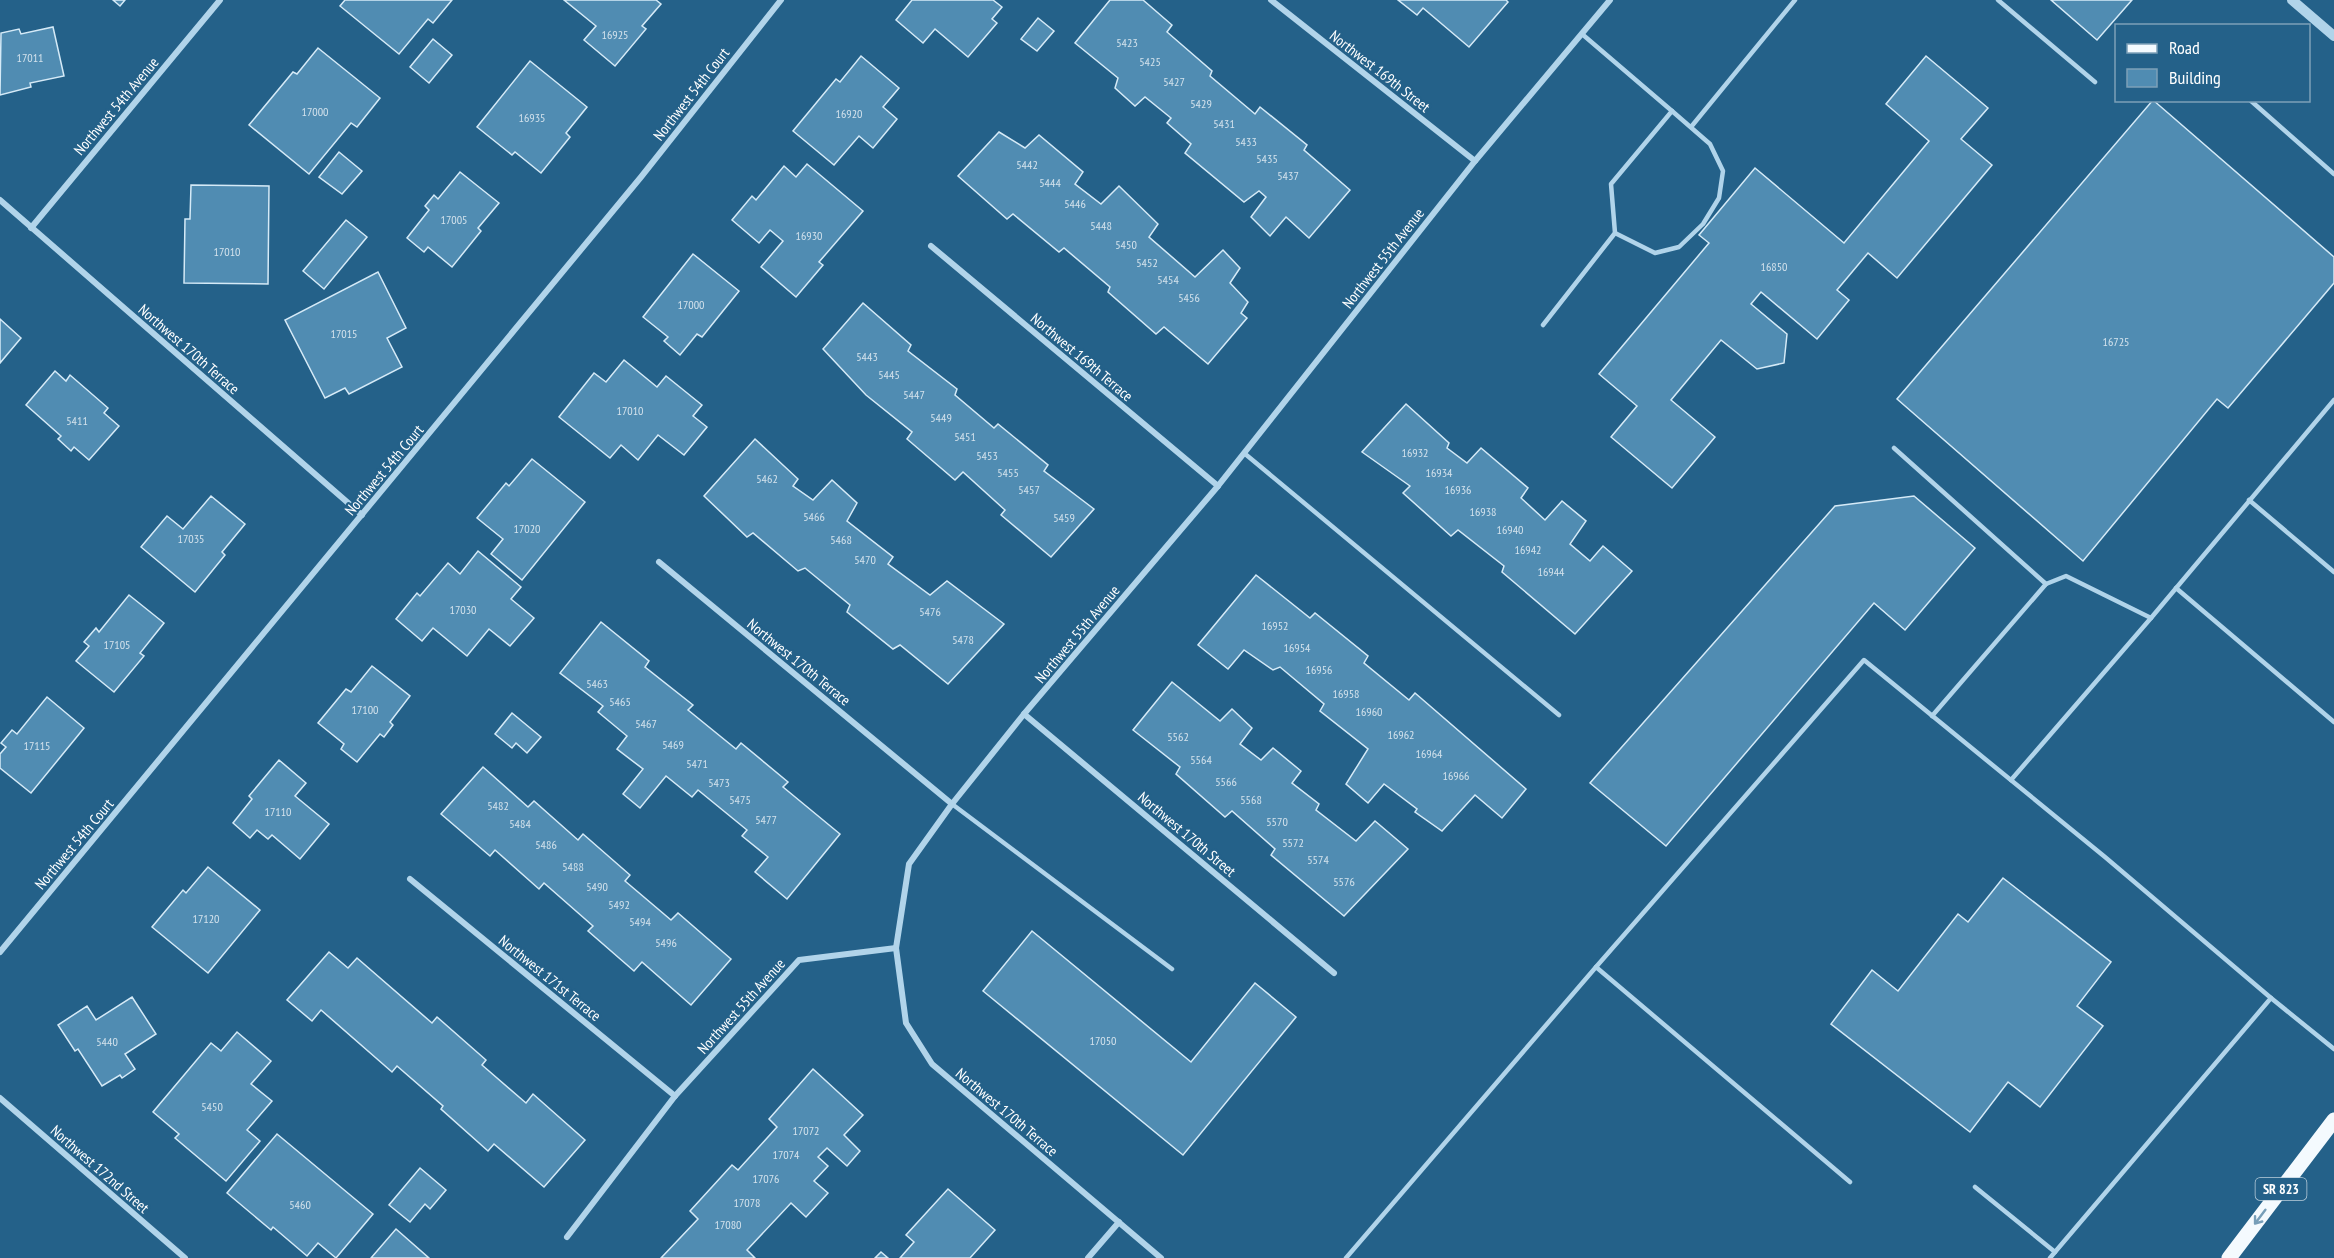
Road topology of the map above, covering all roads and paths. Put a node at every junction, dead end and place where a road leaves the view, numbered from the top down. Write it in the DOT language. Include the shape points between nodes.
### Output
graph roads {
  1 [pos="220,0"];
  2 [pos="781,0"];
  3 [pos="1271,0"];
  4 [pos="1610,0"];
  5 [pos="1795,0"];
  6 [pos="1998,0"];
  7 [pos="2292,0"];
  8 [pos="1582,34"];
  9 [pos="2334,36"];
  10 [pos="2095,82"];
  11 [pos="2252,102"];
  12 [pos="1672,111"];
  13 [pos="1691,127"];
  14 [pos="1475,161"];
  15 [pos="2334,174"];
  16 [pos="0,200"];
  17 [pos="31,228"];
  18 [pos="1615,233"];
  19 [pos="930,246"];
  20 [pos="1543,325"];
  21 [pos="2334,400"];
  22 [pos="1894,448"];
  23 [pos="1244,453"];
  24 [pos="1218,486"];
  25 [pos="2249,500"];
  26 [pos="362,515"];
  27 [pos="659,562"];
  28 [pos="2334,572"];
  29 [pos="2046,584"];
  30 [pos="2175,588"];
  31 [pos="2151,618"];
  32 [pos="1024,714"];
  33 [pos="1559,715"];
  34 [pos="1932,716"];
  35 [pos="2334,722"];
  36 [pos="2011,780"];
  37 [pos="952,804"];
  38 [pos="410,879"];
  39 [pos="896,948"];
  40 [pos="0,952"];
  41 [pos="1596,967"];
  42 [pos="1172,969"];
  43 [pos="1334,973"];
  44 [pos="2271,998"];
  45 [pos="2334,1049"];
  46 [pos="675,1096"];
  47 [pos="0,1098"];
  48 [pos="2334,1120"];
  49 [pos="1850,1182"];
  50 [pos="1975,1187"];
  51 [pos="1119,1222"];
  52 [pos="567,1237"];
  53 [pos="2055,1252"];
  54 [pos="185,1258"];
  55 [pos="1088,1258"];
  56 [pos="1161,1258"];
  57 [pos="1346,1258"];
  58 [pos="2050,1258"];
  59 [pos="2229,1258"];
  1 -- 17 [label="street, Northwest 54th Avenue"];
  2 -- 26 [label="street, Northwest 54th Court" via="641,177"];
  3 -- 14 [label="street, Northwest 169th Street"];
  4 -- 8 [label="street, Northwest 55th Avenue"];
  5 -- 13 [label="lane"];
  6 -- 10 [label="lane"];
  7 -- 9 [label="street"];
  8 -- 12 [label="lane"];
  8 -- 14 [label="street, Northwest 55th Avenue"];
  11 -- 15 [label="lane"];
  12 -- 13 [label="lane"];
  12 -- 18 [label="lane" via="1611,184"];
  13 -- 18 [label="lane" via="1710,144 1723,171 1719,198 1703,224 1679,247 1655,253"];
  14 -- 23 [label="street, Northwest 55th Avenue"];
  16 -- 17 [label="street, Northwest 170th Terrace"];
  17 -- 26 [label="street, Northwest 170th Terrace"];
  18 -- 20 [label="lane"];
  19 -- 24 [label="street, Northwest 169th Terrace"];
  21 -- 25 [label="lane"];
  22 -- 29 [label="lane"];
  23 -- 24 [label="street, Northwest 55th Avenue"];
  23 -- 33 [label="lane"];
  24 -- 32 [label="street, Northwest 55th Avenue"];
  25 -- 28 [label="lane"];
  25 -- 30 [label="lane"];
  26 -- 40 [label="street, Northwest 54th Court"];
  27 -- 37 [label="street, Northwest 170th Terrace"];
  29 -- 31 [label="lane" via="2066,576"];
  29 -- 34 [label="lane"];
  30 -- 31 [label="lane"];
  30 -- 35 [label="lane"];
  31 -- 36 [label="lane"];
  32 -- 37 [label="street, Northwest 55th Avenue"];
  32 -- 43 [label="street, Northwest 170th Street"];
  34 -- 36 [label="lane"];
  34 -- 41 [label="lane" via="1864,660"];
  36 -- 44 [label="lane"];
  37 -- 39 [label="street, Northwest 55th Avenue" via="909,864"];
  37 -- 42 [label="lane"];
  38 -- 46 [label="street, Northwest 171st Terrace"];
  39 -- 46 [label="street, Northwest 55th Avenue" via="799,960"];
  39 -- 51 [label="street, Northwest 170th Terrace" via="906,1023 932,1065"];
  41 -- 49 [label="lane"];
  41 -- 57 [label="lane"];
  44 -- 45 [label="lane"];
  44 -- 53 [label="lane"];
  46 -- 52 [label="street, Northwest 55th Avenue"];
  47 -- 54 [label="street, Northwest 172nd Street"];
  48 -- 59 [label="main road, SR 823, one-way"];
  50 -- 53 [label="lane"];
  51 -- 55 [label="street"];
  51 -- 56 [label="street, Northwest 170th Terrace"];
  53 -- 58 [label="lane"];
}
